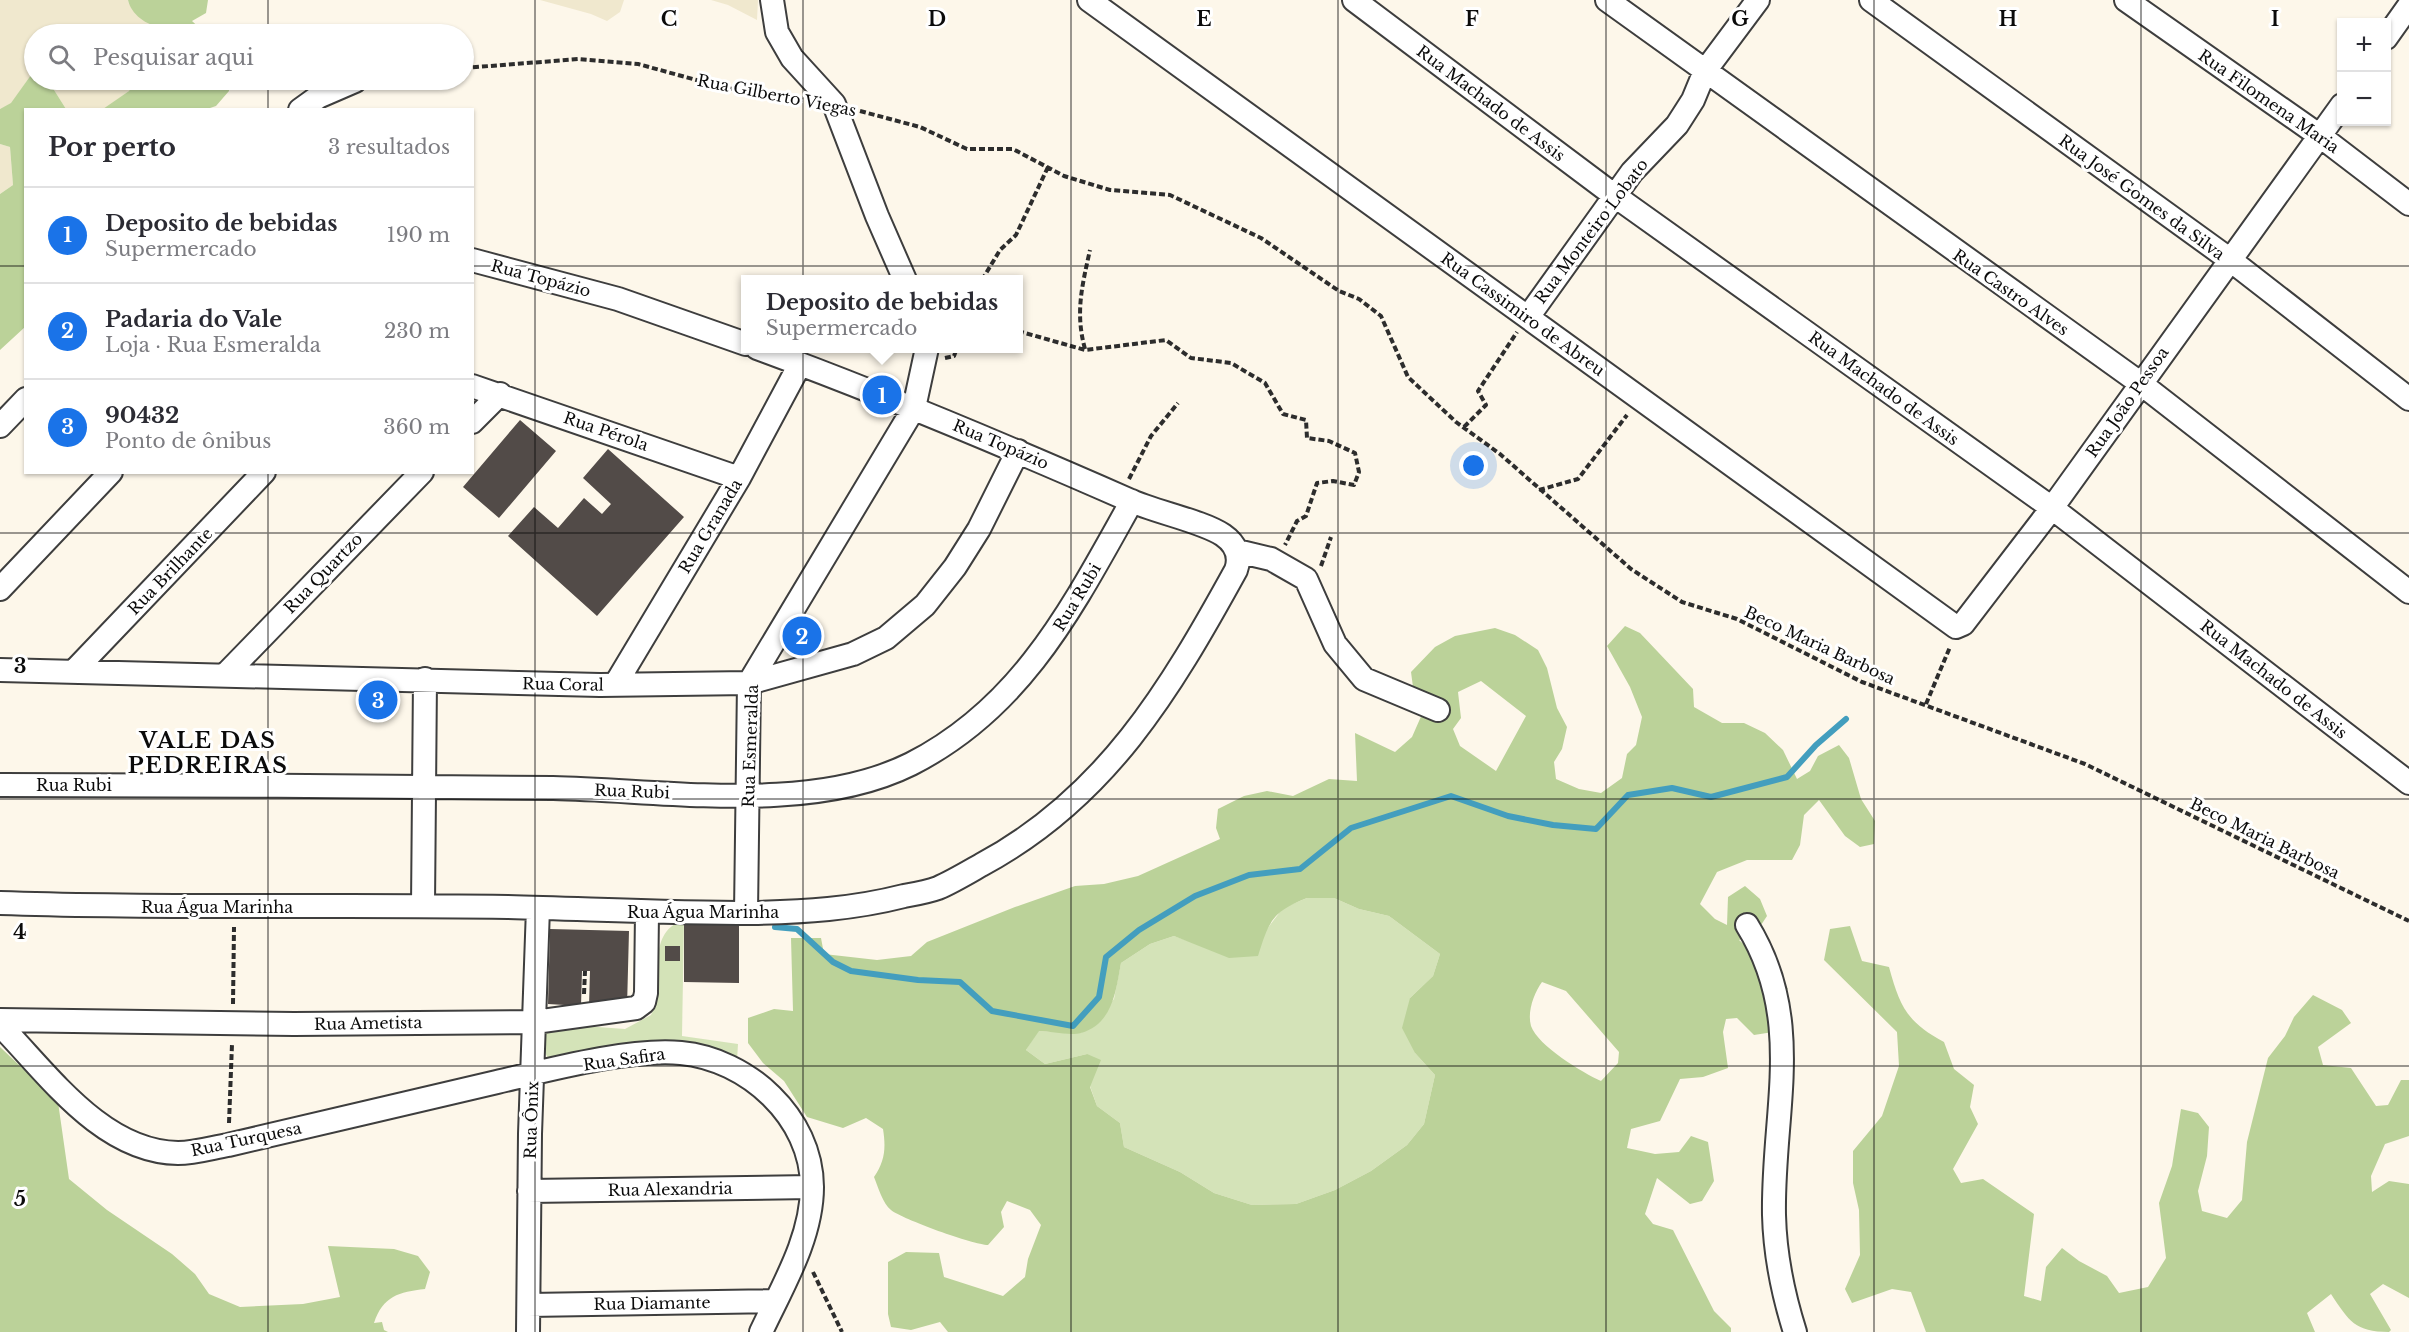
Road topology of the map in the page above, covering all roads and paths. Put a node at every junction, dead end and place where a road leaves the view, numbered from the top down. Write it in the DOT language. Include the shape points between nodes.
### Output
graph roads {
  1 [pos="772,0"];
  2 [pos="1089,0"];
  3 [pos="1354,0"];
  4 [pos="1607,0"];
  5 [pos="1758,0"];
  6 [pos="1870,0"];
  7 [pos="2126,0"];
  8 [pos="2405,5"];
  9 [pos="2391,29"];
  10 [pos="474,67"];
  11 [pos="1705,71"];
  12 [pos="334,90"];
  13 [pos="834,104"];
  14 [pos="303,108"];
  15 [pos="2337,112"];
  16 [pos="2320,136"];
  17 [pos="1048,167"];
  18 [pos="1615,196"];
  19 [pos="2409,204"];
  20 [pos="1090,250"];
  21 [pos="2229,259"];
  22 [pos="474,261"];
  23 [pos="903,275"];
  24 [pos="984,275"];
  25 [pos="1339,291"];
  26 [pos="1528,317"];
  27 [pos="1023,332"];
  28 [pos="741,342"];
  29 [pos="1085,350"];
  30 [pos="770,353"];
  31 [pos="926,353"];
  32 [pos="800,364"];
  33 [pos="2140,383"];
  34 [pos="474,387"];
  35 [pos="500,394"];
  36 [pos="1640,398"];
  37 [pos="2409,399"];
  38 [pos="24,401"];
  39 [pos="1178,404"];
  40 [pos="914,408"];
  41 [pos="474,420"];
  42 [pos="0,426"];
  43 [pos="1464,428"];
  44 [pos="1018,451"];
  45 [pos="109,474"];
  46 [pos="262,474"];
  47 [pos="420,474"];
  48 [pos="740,478"];
  49 [pos="1539,490"];
  50 [pos="1126,499"];
  51 [pos="2052,508"];
  52 [pos="1331,537"];
  53 [pos="1237,551"];
  54 [pos="1277,562"];
  55 [pos="1306,579"];
  56 [pos="0,589"];
  57 [pos="2409,592"];
  58 [pos="1958,627"];
  59 [pos="0,670"];
  60 [pos="75,670"];
  61 [pos="225,675"];
  62 [pos="425,679"];
  63 [pos="748,682"];
  64 [pos="615,685"];
  65 [pos="1926,704"];
  66 [pos="1438,710"];
  67 [pos="2409,783"];
  68 [pos="0,785"];
  69 [pos="424,787"];
  70 [pos="748,795"];
  71 [pos="0,903"];
  72 [pos="423,906"];
  73 [pos="538,908"];
  74 [pos="647,913"];
  75 [pos="746,913"];
  76 [pos="2409,921"];
  77 [pos="1747,926"];
  78 [pos="0,1020"];
  79 [pos="535,1022"];
  80 [pos="0,1025"];
  81 [pos="533,1074"];
  82 [pos="812,1187"];
  83 [pos="529,1191"];
  84 [pos="799,1248"];
  85 [pos="776,1301"];
  86 [pos="529,1305"];
  87 [pos="528,1332"];
  88 [pos="761,1332"];
  89 [pos="842,1332"];
  90 [pos="1795,1332"];
  1 -- 13 [label="street" via="777,32 792,58"];
  2 -- 26 [label="street, Rua Cassimiro de Abreu"];
  3 -- 18 [label="street, Rua Machado de Assis"];
  4 -- 11 [label="street, Rua Castro Alves"];
  5 -- 11 [label="street, Rua Monteiro Lobato"];
  6 -- 21 [label="street, Rua José Gomes da Silva"];
  7 -- 16 [label="street, Rua Filomena Maria"];
  8 -- 9 [label="street"];
  10 -- 13 [label="path, Rua Gilberto Viegas" via="579,59 638,64 764,96"];
  11 -- 18 [label="street, Rua Monteiro Lobato" via="1677,124"];
  11 -- 33 [label="street, Rua Castro Alves"];
  12 -- 14 [label="street"];
  13 -- 17 [label="path, Rua Gilberto Viegas" via="920,127 967,149 1013,149"];
  13 -- 23 [label="street"];
  15 -- 16 [label="street, Rua João Pessoa"];
  16 -- 19 [label="street, Rua Filomena Maria"];
  16 -- 21 [label="street, Rua João Pessoa"];
  17 -- 24 [label="path" via="1016,235 1000,250"];
  17 -- 25 [label="path, Rua Gilberto Viegas" via="1110,190 1170,195 1261,238"];
  18 -- 26 [label="street, Rua Monteiro Lobato"];
  18 -- 51 [label="street, Rua Machado de Assis"];
  20 -- 29 [label="path" via="1078,325"];
  21 -- 33 [label="street, Rua João Pessoa"];
  21 -- 37 [label="street, Rua José Gomes da Silva"];
  22 -- 28 [label="street, Rua Topázio" via="618,299"];
  25 -- 43 [label="path, Beco Maria Barbosa" via="1359,299 1381,316 1408,377"];
  26 -- 36 [label="street, Rua Cassimiro de Abreu"];
  26 -- 43 [label="path" via="1478,391 1486,405"];
  27 -- 29 [label="path"];
  29 -- 54 [label="path" via="1166,340 1191,358 1231,363 1265,383 1283,414 1306,420 1307,438 1329,441 1355,453 1359,472 1354,485 1317,483 1306,516 1297,521"];
  30 -- 32 [label="street, Rua Topázio"];
  31 -- 40 [label="street, Rua Esmeralda"];
  32 -- 40 [label="street, Rua Topázio"];
  32 -- 48 [label="street, Rua Granada"];
  33 -- 51 [label="street, Rua João Pessoa"];
  33 -- 57 [label="street, Rua Castro Alves"];
  34 -- 35 [label="street, Rua Pérola"];
  35 -- 41 [label="street"];
  35 -- 48 [label="street, Rua Pérola"];
  36 -- 49 [label="path" via="1578,479"];
  36 -- 58 [label="street, Rua Cassimiro de Abreu"];
  38 -- 42 [label="street"];
  39 -- 50 [label="path" via="1150,436"];
  40 -- 44 [label="street, Rua Topázio"];
  40 -- 63 [label="street, Rua Esmeralda"];
  43 -- 49 [label="path, Beco Maria Barbosa"];
  44 -- 50 [label="street, Rua Topázio"];
  44 -- 63 [label="street, Rua Coral" via="979,529 925,605 886,638 853,654"];
  45 -- 56 [label="street"];
  46 -- 60 [label="street, Rua Brilhante"];
  47 -- 61 [label="street, Rua Quartzo"];
  48 -- 64 [label="street, Rua Granada"];
  49 -- 65 [label="path, Beco Maria Barbosa" via="1631,569 1682,602 1737,619 1862,682"];
  50 -- 53 [label="street, Rua Topázio" via="1222,534"];
  50 -- 70 [label="street, Rua Rubi" via="1069,614 1036,662 1003,698 963,730 910,764 849,787"];
  51 -- 58 [label="street, Rua João Pessoa"];
  51 -- 67 [label="street, Rua Machado de Assis"];
  52 -- 55 [label="path" via="1319,574"];
  53 -- 54 [label="street"];
  53 -- 75 [label="street, Rua Água Marinha" via="1236,570 1208,622 1174,681 1121,753 1065,808 1015,845 937,888 863,906"];
  54 -- 55 [label="street"];
  55 -- 66 [label="street" via="1335,644 1364,679"];
  58 -- 65 [label="path"];
  59 -- 60 [label="street, Rua Coral"];
  60 -- 61 [label="street, Rua Coral"];
  61 -- 62 [label="street, Rua Coral"];
  62 -- 64 [label="street, Rua Coral"];
  62 -- 69 [label="street"];
  63 -- 64 [label="street, Rua Coral"];
  63 -- 70 [label="street, Rua Esmeralda"];
  65 -- 76 [label="path, Beco Maria Barbosa" via="2085,764"];
  68 -- 69 [label="street, Rua Rubi"];
  69 -- 70 [label="street, Rua Rubi"];
  69 -- 72 [label="street"];
  70 -- 75 [label="street, Rua Esmeralda"];
  71 -- 72 [label="street, Rua Água Marinha" via="235,908"];
  72 -- 73 [label="street, Rua Água Marinha"];
  73 -- 74 [label="street, Rua Água Marinha"];
  73 -- 79 [label="street, Rua Ônix"];
  74 -- 75 [label="street, Rua Água Marinha"];
  74 -- 79 [label="street, Rua Ametista" via="646,993 642,1005"];
  77 -- 90 [label="street" via="1763,951 1780,1007 1784,1082 1774,1215 1777,1256"];
  78 -- 79 [label="street, Rua Ametista"];
  79 -- 81 [label="street, Rua Ônix"];
  80 -- 81 [label="street, Rua Turquesa" via="100,1124 126,1139 177,1153 228,1145"];
  81 -- 82 [label="street, Rua Safira" via="660,1052 704,1057 725,1065 747,1077 781,1105 807,1155"];
  81 -- 83 [label="street, Rua Ônix"];
  82 -- 83 [label="street, Rua Alexandria"];
  82 -- 84 [label="street, Rua Safira"];
  83 -- 86 [label="street, Rua Ônix"];
  84 -- 85 [label="street, Rua Safira"];
  84 -- 89 [label="path"];
  85 -- 86 [label="street, Rua Diamante"];
  85 -- 88 [label="street, Rua Safira"];
  86 -- 87 [label="street, Rua Ônix"];
}
